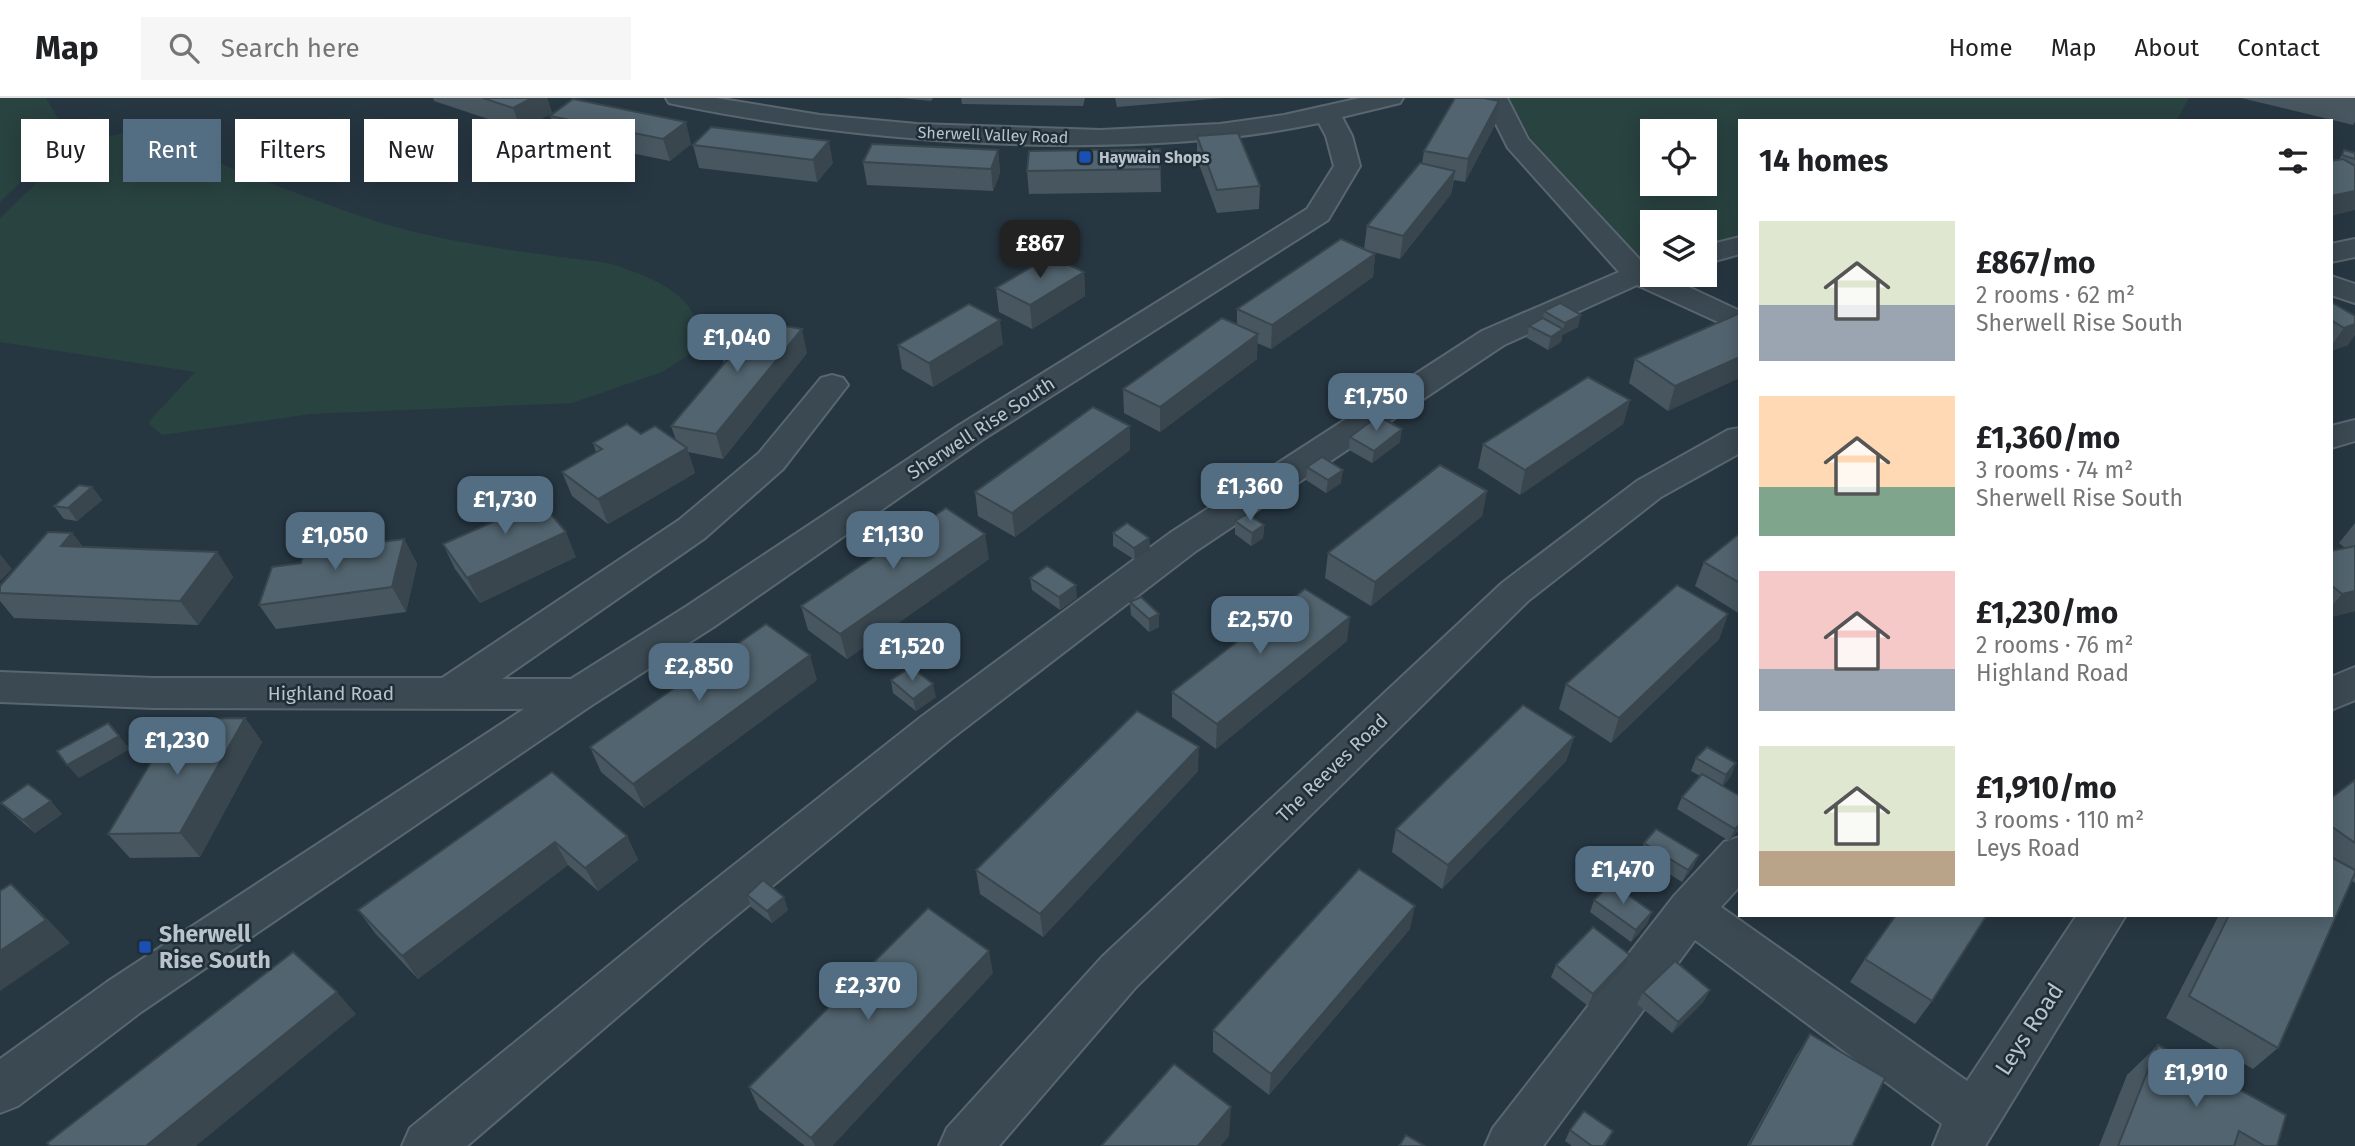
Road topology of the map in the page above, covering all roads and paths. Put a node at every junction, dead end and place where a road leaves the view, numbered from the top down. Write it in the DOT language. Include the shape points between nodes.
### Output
graph roads {
  1 [pos="678,98"];
  2 [pos="1391,98"];
  3 [pos="1495,98"];
  4 [pos="1327,114"];
  5 [pos="1738,246"];
  6 [pos="2355,248"];
  7 [pos="1717,251"];
  8 [pos="2333,253"];
  9 [pos="1640,267"];
  10 [pos="1640,274"];
  11 [pos="2333,286"];
  12 [pos="1673,287"];
  13 [pos="2355,294"];
  14 [pos="1738,322"];
  15 [pos="832,386"];
  16 [pos="2355,430"];
  17 [pos="2333,436"];
  18 [pos="1738,439"];
  19 [pos="2355,682"];
  20 [pos="0,687"];
  21 [pos="451,693"];
  22 [pos="578,694"];
  23 [pos="2333,694"];
  24 [pos="1738,857"];
  25 [pos="1690,909"];
  26 [pos="2102,917"];
  27 [pos="0,1089"];
  28 [pos="1966,1131"];
  29 [pos="428,1146"];
  30 [pos="965,1146"];
  31 [pos="1511,1146"];
  1 -- 4 [label="street, Sherwell Valley Road" via="738,111 920,133 1024,137 1155,138"];
  2 -- 4 [label="street, Sherwell Valley Road"];
  3 -- 9 [label="street" via="1517,142"];
  4 -- 22 [label="street, Sherwell Rise South" via="1347,166 1318,214 970,433"];
  5 -- 7 [label="street"];
  6 -- 8 [label="street"];
  10 -- 29 [label="street" via="1493,338 1183,542 926,736"];
  11 -- 13 [label="street"];
  12 -- 14 [label="street"];
  15 -- 21 [label="street" via="771,461 692,529"];
  16 -- 17 [label="street"];
  18 -- 30 [label="street, The Reeves Road" via="1648,489 1515,592 1119,972"];
  19 -- 23 [label="street"];
  20 -- 21 [label="street, Highland Road" via="153,693"];
  21 -- 22 [label="street, Highland Road"];
  22 -- 27 [label="street, Sherwell Rise South" via="124,997"];
  24 -- 25 [label="street"];
  25 -- 28 [label="street"];
  25 -- 31 [label="street"];
  26 -- 28 [label="street, Leys Road"];
}
